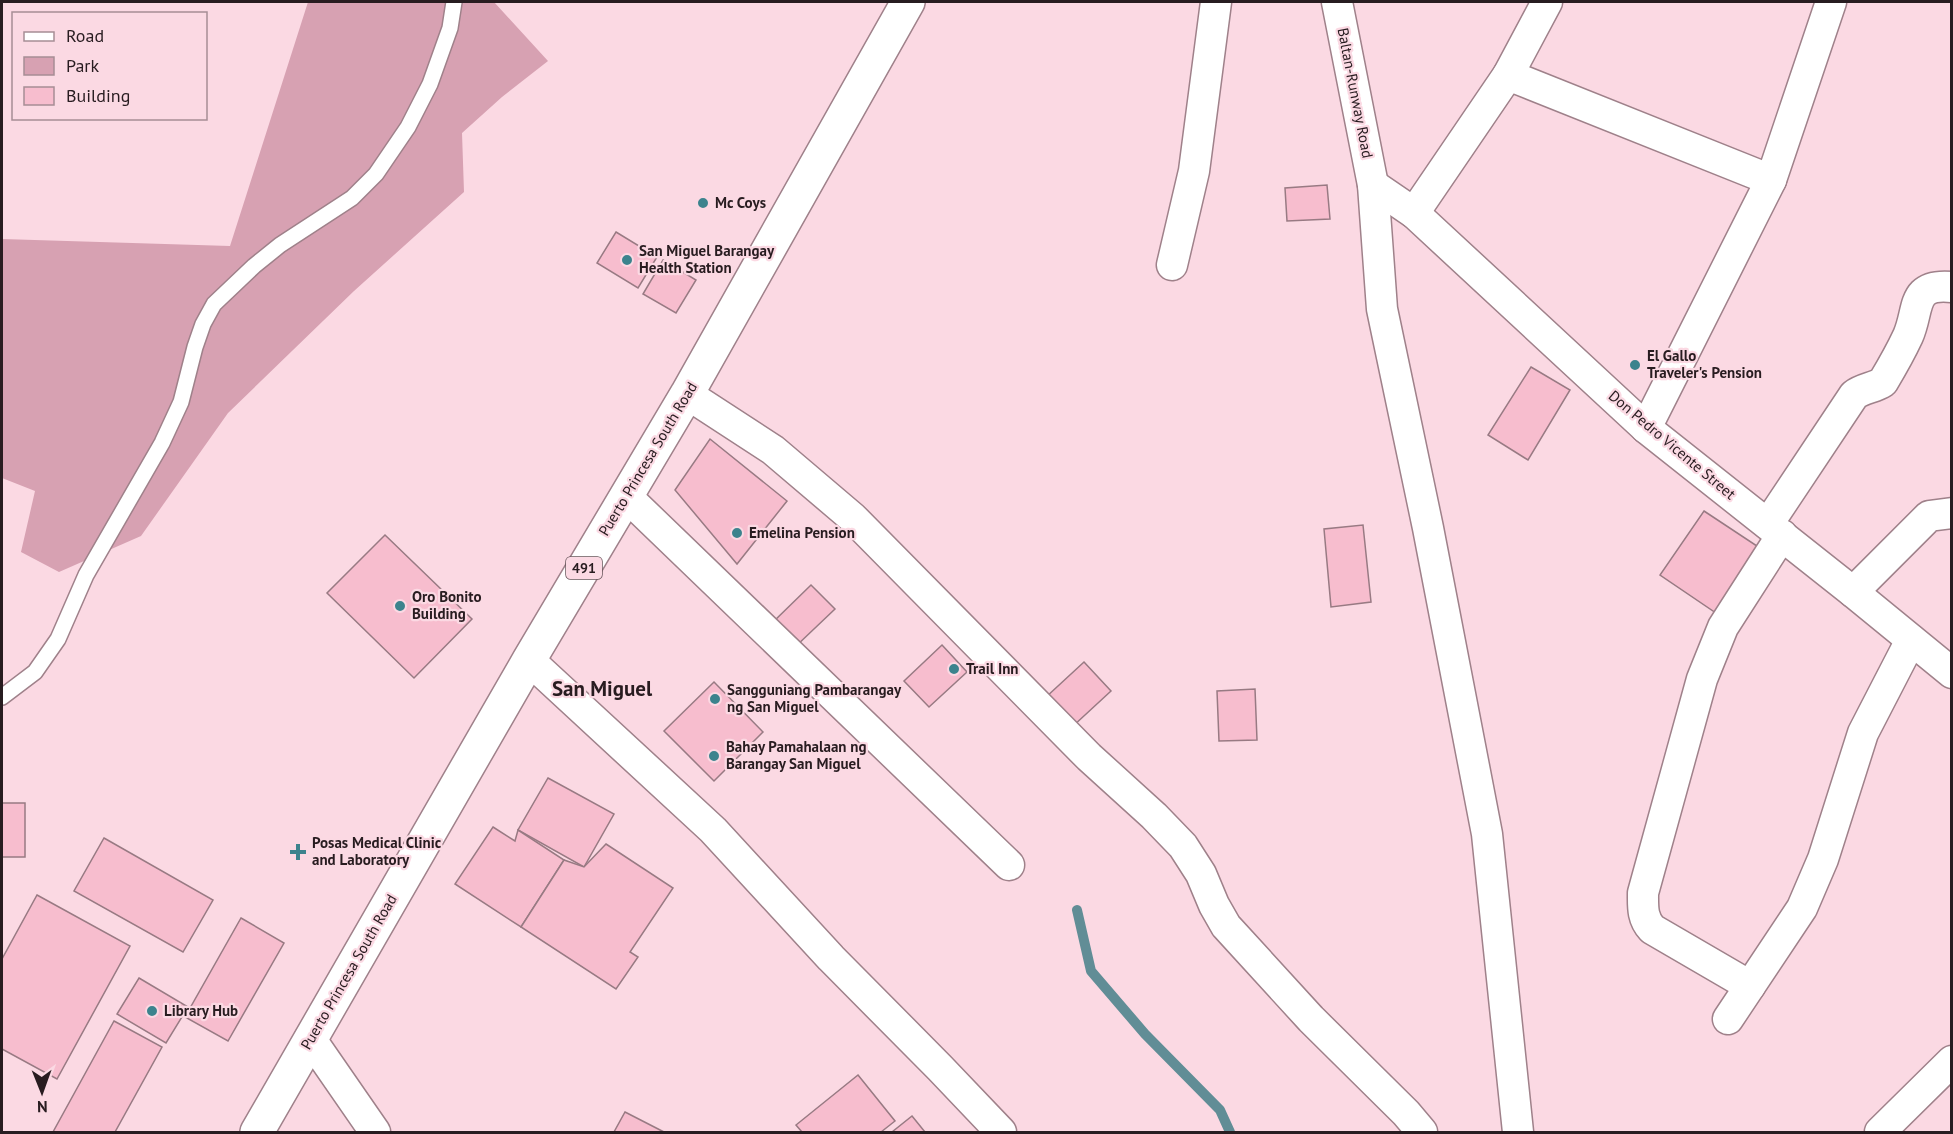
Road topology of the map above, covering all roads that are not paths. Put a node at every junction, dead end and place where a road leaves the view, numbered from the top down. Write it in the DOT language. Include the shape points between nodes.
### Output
graph roads {
  1 [pos="454,2"];
  2 [pos="908,2"];
  3 [pos="1216,2"];
  4 [pos="1337,2"];
  5 [pos="1547,2"];
  6 [pos="1831,2"];
  7 [pos="1508,75"];
  8 [pos="1772,180"];
  9 [pos="1372,185"];
  10 [pos="1414,213"];
  11 [pos="1172,265"];
  12 [pos="1952,287"];
  13 [pos="687,394"];
  14 [pos="1646,428"];
  15 [pos="626,496"];
  16 [pos="1952,513"];
  17 [pos="1775,530"];
  18 [pos="1853,592"];
  19 [pos="1911,640"];
  20 [pos="529,660"];
  21 [pos="1952,673"];
  22 [pos="2,697"];
  23 [pos="1009,865"];
  24 [pos="1750,986"];
  25 [pos="1728,1019"];
  26 [pos="310,1038"];
  27 [pos="1952,1061"];
  28 [pos="257,1132"];
  29 [pos="375,1132"];
  30 [pos="1001,1132"];
  31 [pos="1422,1132"];
  32 [pos="1518,1132"];
  33 [pos="1880,1132"];
  1 -- 22 [label="lane" via="450,28 430,84 408,127 376,174 352,198 280,245 214,304 195,347 182,402 86,575 58,639 35,672"];
  2 -- 13 [label="main road, Puerto Princesa South Road / 491"];
  3 -- 11 [label="street" via="1194,171"];
  4 -- 9 [label="street, Baltan-Runway Road"];
  5 -- 7 [label="street"];
  6 -- 8 [label="street"];
  7 -- 8 [label="street"];
  7 -- 10 [label="street"];
  8 -- 14 [label="street"];
  9 -- 10 [label="street, Don Pedro Vicente Street"];
  9 -- 32 [label="street, Baltan-Runway Road" via="1382,309 1487,834"];
  10 -- 14 [label="street, Don Pedro Vicente Street"];
  12 -- 17 [label="street" via="1930,287 1923,293 1909,333 1883,382 1854,395"];
  13 -- 15 [label="main road, Puerto Princesa South Road / 491"];
  13 -- 31 [label="street" via="773,450 853,518 1089,757 1154,816 1183,846 1232,934"];
  14 -- 17 [label="street, Don Pedro Vicente Street"];
  15 -- 20 [label="main road, Puerto Princesa South Road / 491"];
  15 -- 23 [label="street"];
  16 -- 18 [label="street" via="1929,516"];
  17 -- 18 [label="street, Don Pedro Vicente Street"];
  17 -- 24 [label="street" via="1723,627 1702,679 1643,893 1645,922 1652,929"];
  18 -- 19 [label="street, Don Pedro Vicente Street"];
  19 -- 21 [label="street, Don Pedro Vicente Street"];
  19 -- 24 [label="street" via="1863,734 1823,860 1802,908"];
  20 -- 26 [label="main road, Puerto Princesa South Road / 491"];
  20 -- 30 [label="street" via="713,830"];
  24 -- 25 [label="street"];
  26 -- 28 [label="main road, Puerto Princesa South Road / 491"];
  26 -- 29 [label="street"];
  27 -- 33 [label="street"];
}
